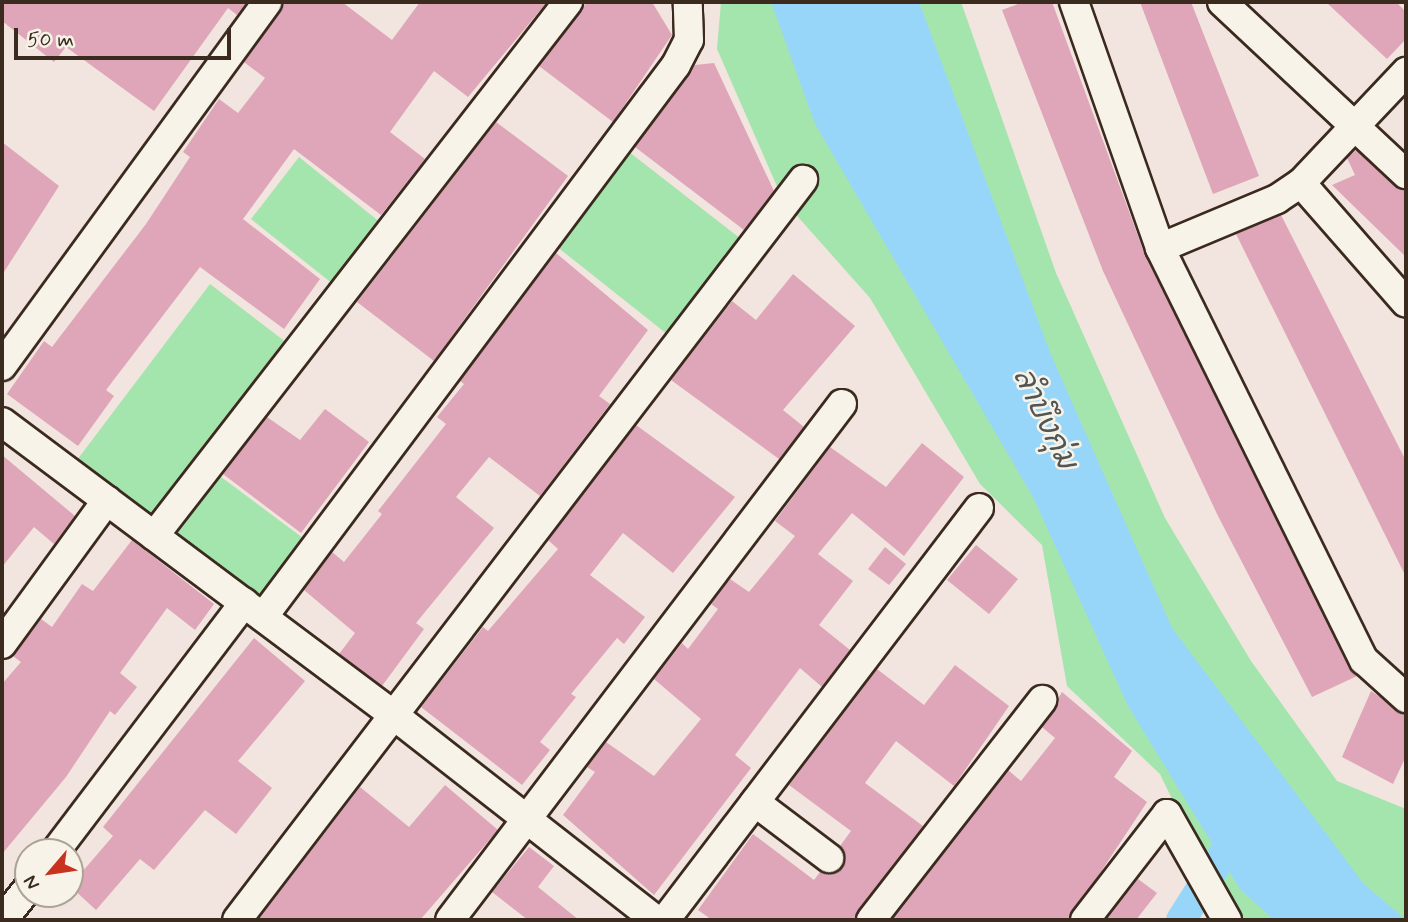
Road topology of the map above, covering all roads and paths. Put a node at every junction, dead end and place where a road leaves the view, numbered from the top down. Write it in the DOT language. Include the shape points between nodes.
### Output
graph roads {
  1 [pos="267,2"];
  2 [pos="568,2"];
  3 [pos="688,2"];
  4 [pos="1074,2"];
  5 [pos="1222,2"];
  6 [pos="1406,72"];
  7 [pos="1355,124"];
  8 [pos="1406,174"];
  9 [pos="803,180"];
  10 [pos="1301,183"];
  11 [pos="1160,248"];
  12 [pos="1406,303"];
  13 [pos="2,366"];
  14 [pos="842,404"];
  15 [pos="2,422"];
  16 [pos="107,500"];
  17 [pos="979,508"];
  18 [pos="154,536"];
  19 [pos="254,610"];
  20 [pos="2,644"];
  21 [pos="1406,698"];
  22 [pos="1042,700"];
  23 [pos="396,717"];
  24 [pos="755,802"];
  25 [pos="526,822"];
  26 [pos="67,838"];
  27 [pos="830,858"];
  28 [pos="237,920"];
  29 [pos="450,920"];
  30 [pos="656,920"];
  31 [pos="665,920"];
  32 [pos="871,920"];
  33 [pos="1085,920"];
  34 [pos="1227,920"];
  1 -- 13 [label="street"];
  2 -- 18 [label="street"];
  3 -- 19 [label="street" via="689,40 676,65"];
  4 -- 11 [label="street"];
  5 -- 7 [label="street"];
  6 -- 7 [label="street"];
  7 -- 8 [label="street"];
  7 -- 10 [label="street"];
  9 -- 23 [label="street"];
  10 -- 11 [label="street" via="1277,199"];
  10 -- 12 [label="street"];
  11 -- 21 [label="street" via="1364,660"];
  14 -- 25 [label="street"];
  15 -- 16 [label="street"];
  16 -- 18 [label="street"];
  16 -- 20 [label="street"];
  17 -- 24 [label="street"];
  18 -- 19 [label="street"];
  19 -- 23 [label="street"];
  19 -- 26 [label="street"];
  22 -- 32 [label="street"];
  23 -- 25 [label="street"];
  23 -- 28 [label="street"];
  24 -- 27 [label="street"];
  24 -- 31 [label="street"];
  25 -- 29 [label="street"];
  25 -- 30 [label="street"];
  33 -- 34 [label="street" via="1163,815 1170,816"];
}
